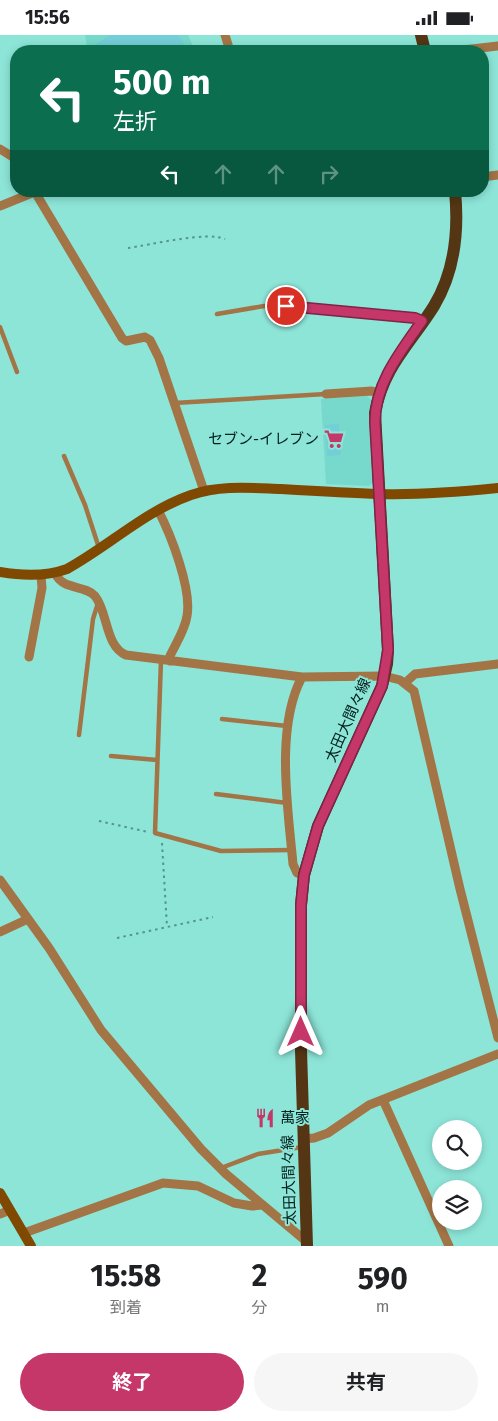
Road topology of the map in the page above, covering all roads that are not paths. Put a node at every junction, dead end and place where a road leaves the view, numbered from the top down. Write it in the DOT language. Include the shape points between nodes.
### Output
graph roads {
  1 [pos="23,197"];
  2 [pos="39,197"];
  3 [pos="454,197"];
  4 [pos="0,206"];
  5 [pos="217,314"];
  6 [pos="422,321"];
  7 [pos="0,327"];
  8 [pos="17,373"];
  9 [pos="326,393"];
  10 [pos="380,393"];
  11 [pos="174,403"];
  12 [pos="64,456"];
  13 [pos="498,488"];
  14 [pos="204,491"];
  15 [pos="380,494"];
  16 [pos="158,509"];
  17 [pos="99,549"];
  18 [pos="0,572"];
  19 [pos="55,573"];
  20 [pos="41,576"];
  21 [pos="98,603"];
  22 [pos="29,657"];
  23 [pos="165,660"];
  24 [pos="498,664"];
  25 [pos="384,676"];
  26 [pos="302,677"];
  27 [pos="405,683"];
  28 [pos="222,719"];
  29 [pos="288,726"];
  30 [pos="79,735"];
  31 [pos="110,756"];
  32 [pos="156,760"];
  33 [pos="216,794"];
  34 [pos="287,803"];
  35 [pos="292,850"];
  36 [pos="304,875"];
  37 [pos="0,880"];
  38 [pos="28,919"];
  39 [pos="0,932"];
  40 [pos="498,1038"];
  41 [pos="498,1054"];
  42 [pos="383,1100"];
  43 [pos="303,1143"];
  44 [pos="220,1168"];
  45 [pos="0,1193"];
  46 [pos="263,1205"];
  47 [pos="5,1212"];
  48 [pos="24,1233"];
  49 [pos="309,1245"];
  50 [pos="31,1246"];
  51 [pos="449,1246"];
  1 -- 4 [label="street"];
  2 -- 11 [label="street" via="122,338 126,341 145,337 150,340"];
  3 -- 6 [label="main road, 太田大間々線" via="456,239 451,267 433,307"];
  5 -- 6 [label="lane" via="264,306 286,306"];
  6 -- 10 [label="main road, 太田大間々線" via="393,364"];
  7 -- 8 [label="lane"];
  9 -- 10 [label="street"];
  9 -- 11 [label="lane"];
  10 -- 15 [label="main road, 太田大間々線" via="375,413"];
  11 -- 14 [label="street"];
  12 -- 17 [label="lane"];
  13 -- 15 [label="street"];
  14 -- 15 [label="street" via="247,488"];
  14 -- 16 [label="street"];
  15 -- 25 [label="main road, 太田大間々線" via="388,650"];
  16 -- 17 [label="street"];
  16 -- 23 [label="street" via="186,581 188,598 187,618"];
  17 -- 19 [label="street"];
  18 -- 20 [label="street"];
  19 -- 20 [label="street"];
  19 -- 21 [label="street" via="62,583 92,594"];
  20 -- 22 [label="street" via="42,589"];
  21 -- 23 [label="street" via="114,644 121,653"];
  21 -- 30 [label="lane" via="93,619"];
  23 -- 26 [label="street"];
  23 -- 32 [label="lane"];
  24 -- 27 [label="street" via="415,674"];
  25 -- 26 [label="street"];
  25 -- 27 [label="street"];
  25 -- 36 [label="main road, 太田大間々線" via="318,826"];
  26 -- 29 [label="street"];
  27 -- 40 [label="street" via="414,691"];
  28 -- 29 [label="lane"];
  29 -- 34 [label="street"];
  31 -- 32 [label="lane"];
  32 -- 35 [label="lane" via="155,833 221,851"];
  33 -- 34 [label="lane"];
  34 -- 35 [label="street"];
  35 -- 36 [label="street" via="295,870"];
  36 -- 43 [label="main road, 太田大間々線" via="301,905"];
  37 -- 38 [label="street"];
  38 -- 39 [label="street"];
  38 -- 44 [label="street" via="104,1034"];
  41 -- 42 [label="street"];
  42 -- 43 [label="street" via="369,1105 328,1133"];
  42 -- 51 [label="street"];
  43 -- 44 [label="lane"];
  43 -- 49 [label="main road, 太田大間々線"];
  44 -- 46 [label="street"];
  45 -- 47 [label="street"];
  46 -- 48 [label="street" via="234,1203 198,1186 164,1183"];
  46 -- 49 [label="street"];
  47 -- 48 [label="street"];
  48 -- 50 [label="street"];
}
